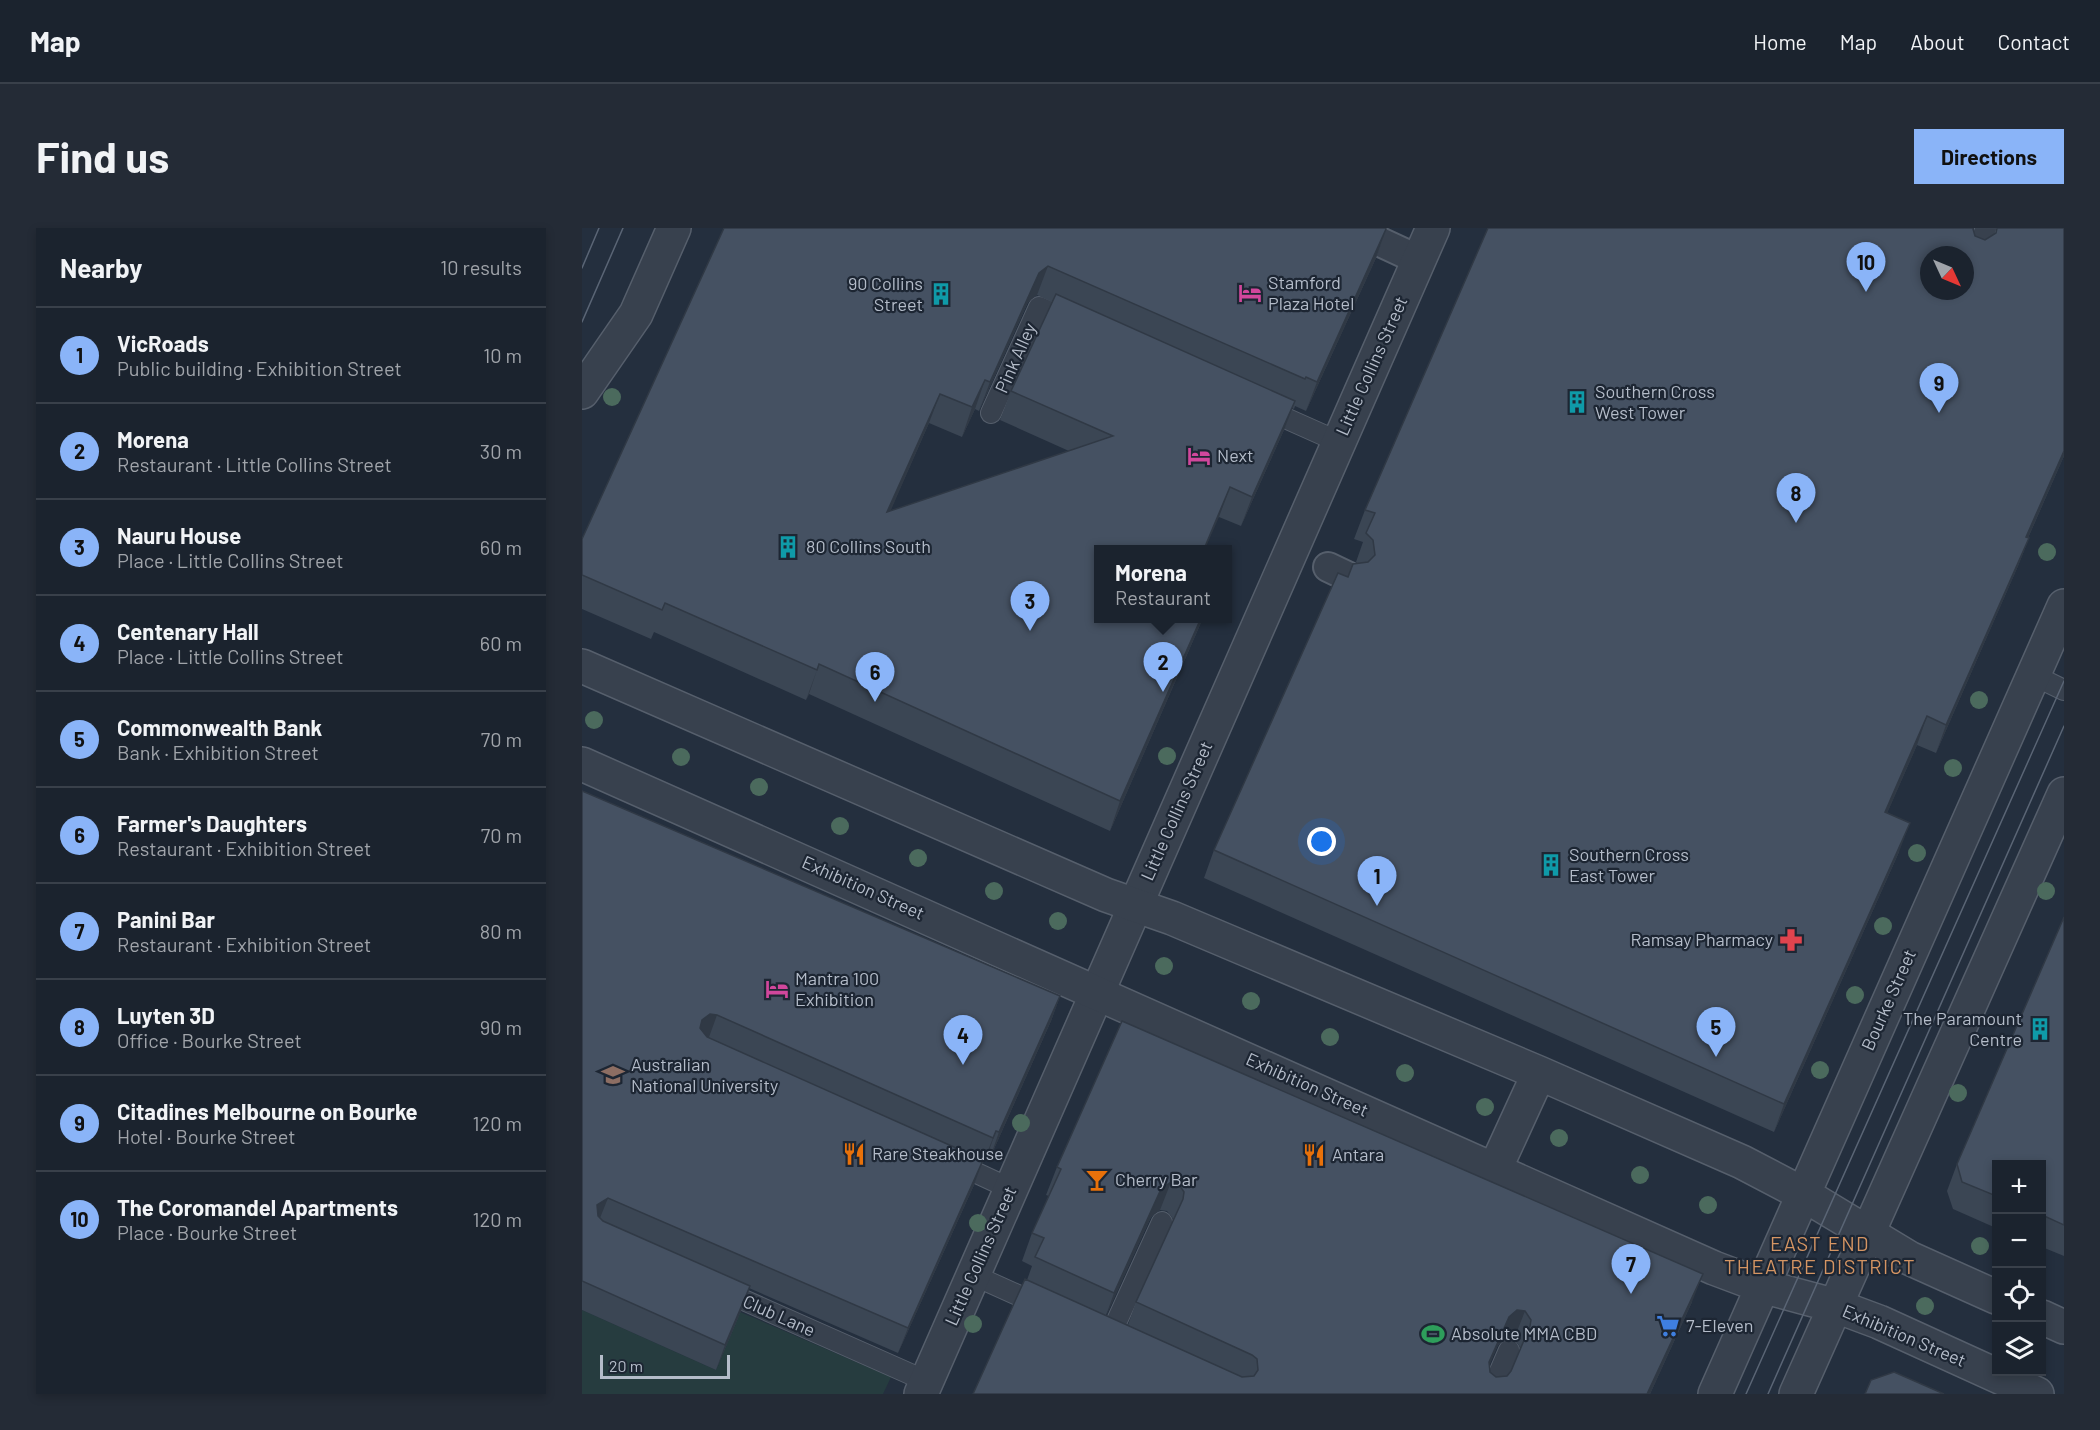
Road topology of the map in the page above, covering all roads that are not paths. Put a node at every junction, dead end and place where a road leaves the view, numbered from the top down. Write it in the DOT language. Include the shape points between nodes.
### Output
graph roads {
  1 [pos="674,228"];
  2 [pos="1350,228"];
  3 [pos="1433,228"];
  4 [pos="1986,228"];
  5 [pos="1974,257"];
  6 [pos="1419,260"];
  7 [pos="1090,330"];
  8 [pos="582,392"];
  9 [pos="1243,399"];
  10 [pos="991,413"];
  11 [pos="1339,442"];
  12 [pos="2064,606"];
  13 [pos="582,666"];
  14 [pos="2033,675"];
  15 [pos="2064,690"];
  16 [pos="582,764"];
  17 [pos="2064,794"];
  18 [pos="1135,906"];
  19 [pos="1097,992"];
  20 [pos="1539,1073"];
  21 [pos="936,1155"];
  22 [pos="1495,1169"];
  23 [pos="1011,1189"];
  24 [pos="1803,1194"];
  25 [pos="1162,1222"];
  26 [pos="1867,1234"];
  27 [pos="973,1275"];
  28 [pos="708,1284"];
  29 [pos="1762,1286"];
  30 [pos="1992,1295"];
  31 [pos="1836,1306"];
  32 [pos="1060,1314"];
  33 [pos="2046,1319"];
  34 [pos="1090,1327"];
  35 [pos="2064,1327"];
  36 [pos="1110,1336"];
  37 [pos="1131,1346"];
  38 [pos="1509,1350"];
  39 [pos="924,1388"];
  40 [pos="1490,1394"];
  41 [pos="1715,1394"];
  42 [pos="1796,1394"];
  43 [pos="2037,1394"];
  1 -- 8 [label="street" via="636,314"];
  2 -- 6 [label="street"];
  3 -- 6 [label="street, Little Collins Street"];
  4 -- 5 [label="lane"];
  6 -- 11 [label="street, Little Collins Street"];
  7 -- 10 [label="lane, Pink Alley" via="1039,307"];
  9 -- 11 [label="lane"];
  11 -- 18 [label="street, Little Collins Street"];
  12 -- 14 [label="street, Bourke Street"];
  13 -- 18 [label="street"];
  14 -- 15 [label="lane"];
  14 -- 24 [label="street, Bourke Street"];
  16 -- 19 [label="street, Exhibition Street"];
  17 -- 26 [label="street"];
  18 -- 19 [label="street, Little Collins Street"];
  18 -- 20 [label="street" via="1172,918"];
  19 -- 22 [label="street, Exhibition Street"];
  19 -- 23 [label="street, Little Collins Street"];
  20 -- 22 [label="street"];
  20 -- 24 [label="street" via="1742,1162"];
  21 -- 23 [label="lane"];
  22 -- 29 [label="street, Exhibition Street"];
  23 -- 27 [label="street, Little Collins Street"];
  24 -- 26 [label="street"];
  24 -- 29 [label="street, Bourke Street"];
  25 -- 36 [label="lane"];
  26 -- 30 [label="street" via="1909,1258"];
  26 -- 31 [label="street"];
  27 -- 32 [label="lane"];
  27 -- 39 [label="street, Little Collins Street"];
  28 -- 39 [label="lane, Club Lane"];
  29 -- 31 [label="street, Exhibition Street"];
  29 -- 41 [label="street, Bourke Street"];
  31 -- 42 [label="street"];
  31 -- 43 [label="street, Exhibition Street"];
  33 -- 35 [label="street"];
  34 -- 36 [label="lane"];
  36 -- 37 [label="lane"];
  38 -- 40 [label="lane"];
}
